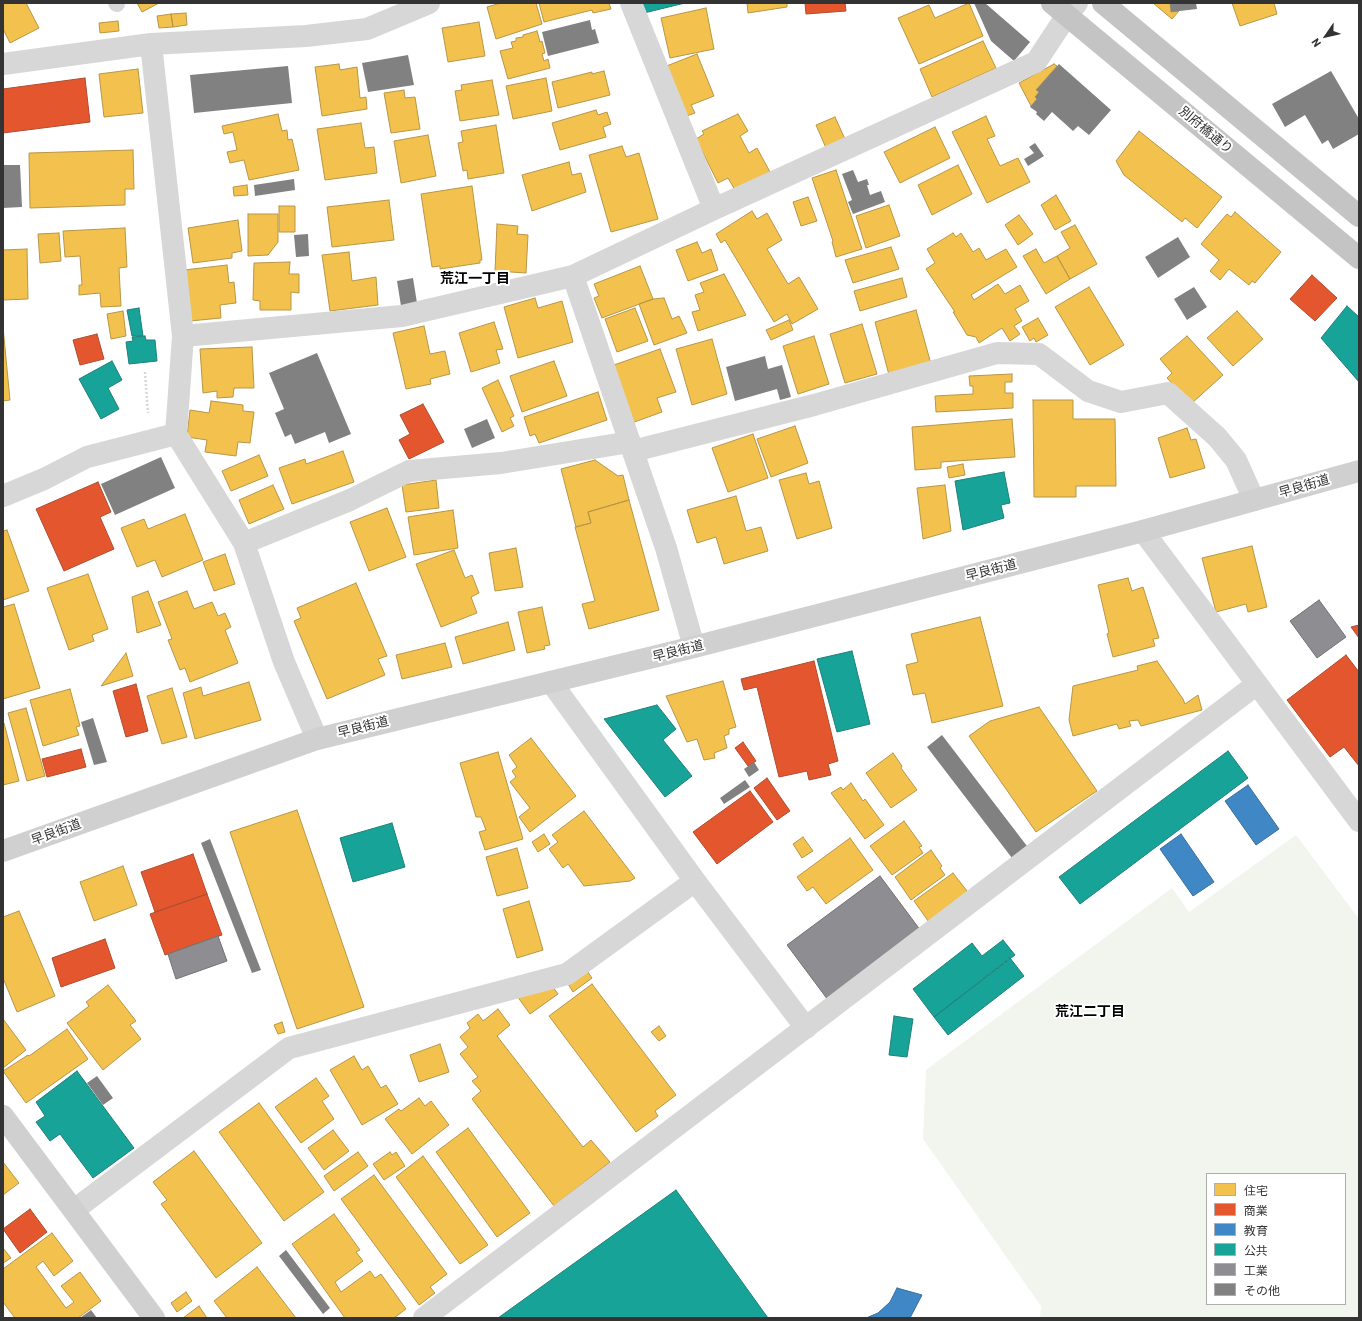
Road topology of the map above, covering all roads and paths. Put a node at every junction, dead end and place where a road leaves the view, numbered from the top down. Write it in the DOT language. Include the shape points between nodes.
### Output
graph roads {
  1 [pos="429,3"];
  2 [pos="630,3"];
  3 [pos="1103,3"];
  4 [pos="1065,7"];
  5 [pos="151,44"];
  6 [pos="3,64"];
  7 [pos="714,209"];
  8 [pos="1359,216"];
  9 [pos="1359,258"];
  10 [pos="573,276"];
  11 [pos="183,336"];
  12 [pos="144,372"];
  13 [pos="149,418"];
  14 [pos="176,434"];
  15 [pos="631,446"];
  16 [pos="1359,471"];
  17 [pos="3,496"];
  18 [pos="1254,500"];
  19 [pos="1143,531"];
  20 [pos="244,543"];
  21 [pos="694,647"];
  22 [pos="551,682"];
  23 [pos="1257,684"];
  24 [pos="317,738"];
  25 [pos="1359,820"];
  26 [pos="3,851"];
  27 [pos="695,881"];
  28 [pos="806,1028"];
  29 [pos="3,1116"];
  30 [pos="74,1210"];
  31 [pos="154,1318"];
  32 [pos="424,1318"];
  1 -- 5 [label="street" via="368,29 306,36"];
  2 -- 7 [label="street"];
  3 -- 8 [label="highway"];
  4 -- 7 [label="street" via="1036,62"];
  4 -- 9 [label="highway, 別府橋通り"];
  5 -- 6 [label="street"];
  5 -- 11 [label="street"];
  7 -- 10 [label="street"];
  10 -- 11 [label="street" via="402,316"];
  10 -- 15 [label="street"];
  11 -- 14 [label="street"];
  12 -- 13 [label="path"];
  14 -- 17 [label="street" via="87,457"];
  14 -- 20 [label="street"];
  15 -- 18 [label="street" via="814,405 997,353 1039,354 1088,391 1121,402 1168,393 1217,437 1236,460"];
  15 -- 20 [label="street" via="501,463 409,471 350,500"];
  15 -- 21 [label="street" via="666,548"];
  16 -- 18 [label="street, 早良街道"];
  18 -- 19 [label="street, 早良街道"];
  19 -- 21 [label="street, 早良街道"];
  19 -- 23 [label="street"];
  20 -- 24 [label="street" via="284,662"];
  21 -- 22 [label="street, 早良街道"];
  22 -- 24 [label="street, 早良街道"];
  22 -- 27 [label="street"];
  23 -- 25 [label="street"];
  23 -- 28 [label="street"];
  24 -- 26 [label="street, 早良街道"];
  27 -- 28 [label="street"];
  27 -- 30 [label="street" via="567,974 289,1048"];
  28 -- 32 [label="street"];
  29 -- 30 [label="street"];
  30 -- 31 [label="street"];
}
